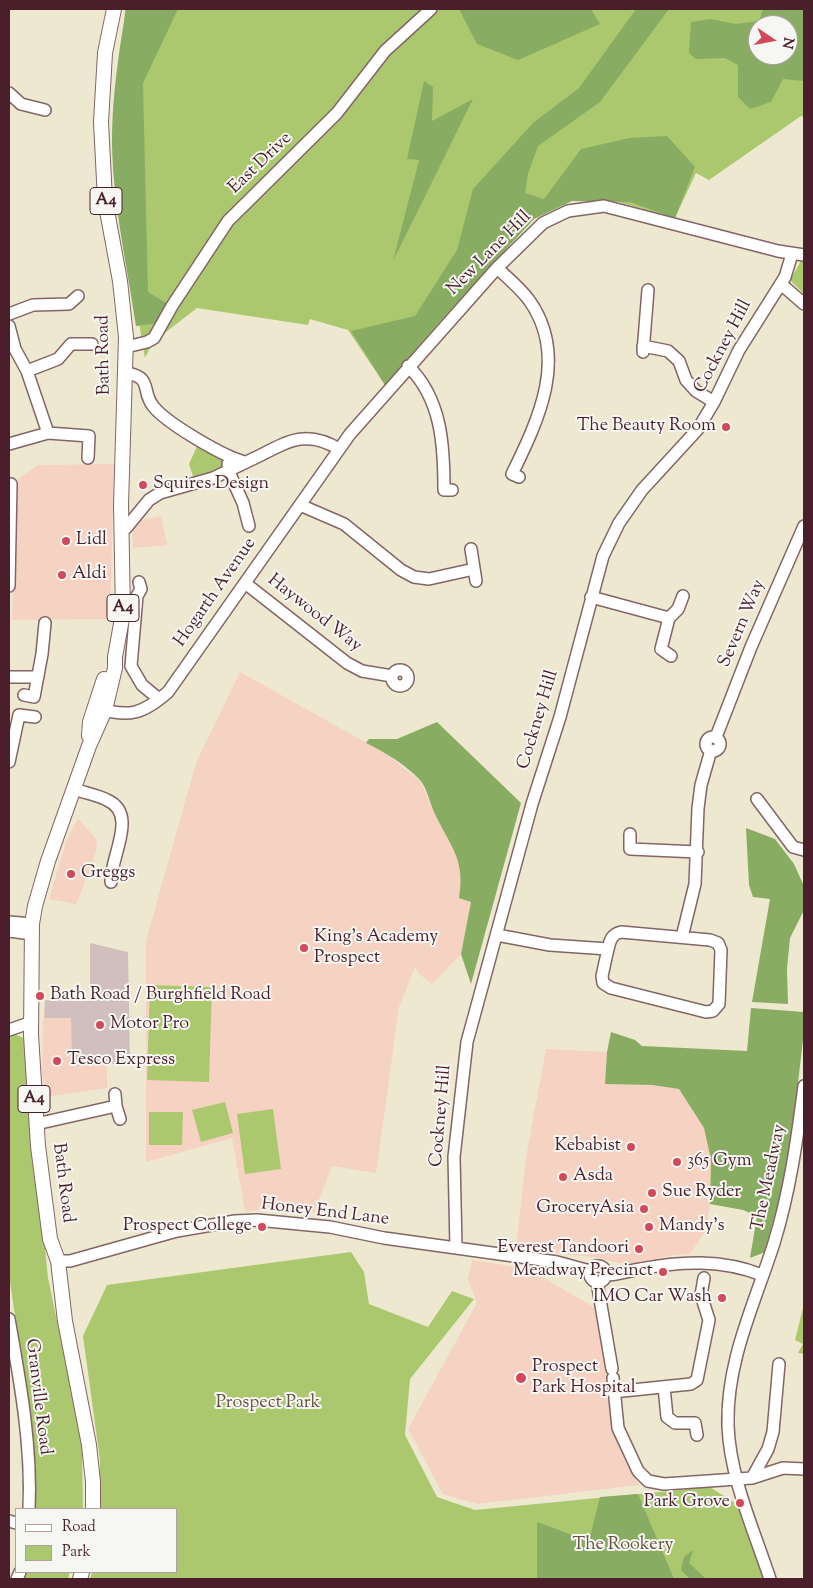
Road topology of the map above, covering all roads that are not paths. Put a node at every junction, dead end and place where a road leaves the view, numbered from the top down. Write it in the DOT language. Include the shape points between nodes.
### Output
graph roads {
  1 [pos="105,9"];
  2 [pos="114,9"];
  3 [pos="431,9"];
  4 [pos="105,53"];
  5 [pos="9,93"];
  6 [pos="45,110"];
  7 [pos="792,254"];
  8 [pos="804,255"];
  9 [pos="497,268"];
  10 [pos="781,284"];
  11 [pos="648,290"];
  12 [pos="78,296"];
  13 [pos="804,304"];
  14 [pos="9,314"];
  15 [pos="9,326"];
  16 [pos="92,344"];
  17 [pos="126,347"];
  18 [pos="12,350"];
  19 [pos="408,366"];
  20 [pos="27,371"];
  21 [pos="126,373"];
  22 [pos="714,402"];
  23 [pos="48,433"];
  24 [pos="9,444"];
  25 [pos="339,449"];
  26 [pos="88,458"];
  27 [pos="229,458"];
  28 [pos="245,462"];
  29 [pos="229,472"];
  30 [pos="511,473"];
  31 [pos="11,484"];
  32 [pos="443,490"];
  33 [pos="300,505"];
  34 [pos="249,526"];
  35 [pos="804,526"];
  36 [pos="121,531"];
  37 [pos="471,549"];
  38 [pos="139,582"];
  39 [pos="244,583"];
  40 [pos="9,586"];
  41 [pos="683,596"];
  42 [pos="591,597"];
  43 [pos="669,618"];
  44 [pos="44,623"];
  45 [pos="671,656"];
  46 [pos="392,676"];
  47 [pos="38,677"];
  48 [pos="9,678"];
  49 [pos="24,695"];
  50 [pos="159,699"];
  51 [pos="100,709"];
  52 [pos="35,717"];
  53 [pos="10,748"];
  54 [pos="9,762"];
  55 [pos="74,789"];
  56 [pos="757,799"];
  57 [pos="630,834"];
  58 [pos="804,850"];
  59 [pos="698,852"];
  60 [pos="111,882"];
  61 [pos="9,922"];
  62 [pos="32,929"];
  63 [pos="9,930"];
  64 [pos="497,935"];
  65 [pos="682,937"];
  66 [pos="608,949"];
  67 [pos="27,1023"];
  68 [pos="9,1030"];
  69 [pos="804,1086"];
  70 [pos="115,1094"];
  71 [pos="116,1106"];
  72 [pos="120,1118"];
  73 [pos="36,1124"];
  74 [pos="456,1247"];
  75 [pos="58,1261"];
  76 [pos="762,1275"];
  77 [pos="704,1278"];
  78 [pos="602,1279"];
  79 [pos="9,1319"];
  80 [pos="779,1364"];
  81 [pos="664,1387"];
  82 [pos="613,1392"];
  83 [pos="697,1435"];
  84 [pos="804,1469"];
  85 [pos="736,1478"];
  86 [pos="752,1478"];
  87 [pos="29,1508"];
  88 [pos="93,1508"];
  89 [pos="770,1579"];
  1 -- 4 [label="main road, Bath Road / A4"];
  2 -- 4 [label="main road, Bath Road / A4"];
  3 -- 17 [label="street, East Drive" via="385,51 337,113 228,221 154,338"];
  4 -- 17 [label="main road, Bath Road / A4" via="104,185 123,301"];
  5 -- 6 [label="street" via="21,104"];
  7 -- 8 [label="street, New Lane Hill"];
  7 -- 9 [label="street, New Lane Hill" via="617,208 591,207 568,211 543,223"];
  7 -- 10 [label="street, Cockney Hill"];
  9 -- 19 [label="street, New Lane Hill"];
  9 -- 30 [label="street" via="529,300 549,344 549,373 531,436"];
  10 -- 13 [label="street"];
  10 -- 22 [label="street, Cockney Hill" via="739,350"];
  11 -- 22 [label="street" via="643,349 668,351 679,361 686,380"];
  12 -- 14 [label="street" via="69,304 32,305"];
  15 -- 18 [label="street"];
  16 -- 20 [label="street" via="71,344 58,359"];
  17 -- 21 [label="main road, Bath Road / A4"];
  18 -- 20 [label="street"];
  19 -- 25 [label="street, New Lane Hill"];
  19 -- 32 [label="street" via="428,394 437,414 444,454"];
  20 -- 23 [label="street"];
  21 -- 27 [label="street" via="138,375 145,382 152,405 182,430"];
  21 -- 36 [label="main road, Bath Road / A4"];
  22 -- 42 [label="street, Cockney Hill" via="698,429 642,490 619,523 603,556"];
  23 -- 24 [label="street"];
  23 -- 26 [label="street" via="89,436"];
  25 -- 28 [label="street" via="330,443 301,438"];
  25 -- 33 [label="street, Hogarth Avenue"];
  27 -- 28 [label="street"];
  27 -- 29 [label="street"];
  28 -- 29 [label="street"];
  29 -- 34 [label="street"];
  29 -- 36 [label="street" via="160,493 149,500"];
  31 -- 40 [label="street"];
  33 -- 37 [label="street" via="344,524 400,570 414,577 475,575"];
  33 -- 39 [label="street, Hogarth Avenue"];
  35 -- 59 [label="street, Severn Way" via="716,737 720,746 711,750 698,808"];
  36 -- 51 [label="main road, Bath Road / A4" via="123,604 115,657 108,665"];
  38 -- 50 [label="street" via="141,589 137,596 131,666 142,685"];
  39 -- 46 [label="street, Haywood Way" via="347,663 362,671"];
  39 -- 50 [label="street, Hogarth Avenue" via="177,679"];
  41 -- 43 [label="street" via="678,609"];
  42 -- 43 [label="street"];
  42 -- 64 [label="street, Cockney Hill"];
  43 -- 45 [label="street" via="662,649"];
  44 -- 47 [label="street"];
  47 -- 48 [label="street"];
  47 -- 49 [label="street" via="34,697"];
  50 -- 51 [label="street, Hogarth Avenue" via="129,714"];
  51 -- 55 [label="main road, Bath Road / A4" via="89,732 89,746"];
  52 -- 53 [label="street" via="19,715"];
  53 -- 54 [label="street"];
  55 -- 60 [label="street" via="109,800 121,811 123,822 110,870"];
  55 -- 62 [label="main road, Bath Road / A4" via="42,880"];
  56 -- 58 [label="street" via="793,847"];
  57 -- 59 [label="street" via="630,849"];
  59 -- 65 [label="street, Severn Way" via="695,884"];
  61 -- 62 [label="street"];
  62 -- 63 [label="street"];
  62 -- 67 [label="main road, Bath Road / A4"];
  64 -- 66 [label="street" via="550,945"];
  64 -- 74 [label="street, Cockney Hill" via="467,1042 454,1157"];
  65 -- 66 [label="street" via="621,932 610,939"];
  65 -- 66 [label="street" via="710,940 718,943 721,950 719,1004 713,1011 706,1012 611,988 604,983 602,976"];
  67 -- 68 [label="street"];
  67 -- 73 [label="main road, Bath Road / A4"];
  69 -- 76 [label="street, The Meadway" via="789,1188"];
  70 -- 71 [label="street"];
  71 -- 72 [label="street"];
  71 -- 73 [label="street"];
  73 -- 75 [label="main road, Bath Road / A4" via="50,1239"];
  74 -- 75 [label="street, Honey End Lane" via="296,1223 235,1221 177,1231 70,1261"];
  74 -- 78 [label="street, Honey End Lane" via="557,1262 590,1271 601,1266"];
  75 -- 88 [label="main road, Bath Road / A4" via="65,1321 92,1463"];
  76 -- 78 [label="street, Honey End Lane" via="744,1268 701,1263 675,1264"];
  76 -- 85 [label="street, The Meadway" via="732,1372 728,1427"];
  77 -- 81 [label="street" via="701,1295 709,1320 700,1373 691,1384"];
  78 -- 82 [label="street"];
  79 -- 87 [label="street, Granville Road" via="24,1418"];
  80 -- 86 [label="street" via="773,1432 768,1449"];
  81 -- 82 [label="street"];
  81 -- 83 [label="street" via="667,1417 675,1423 695,1423"];
  82 -- 85 [label="street" via="618,1428 638,1471 648,1481 671,1484"];
  84 -- 86 [label="street" via="783,1468"];
  85 -- 86 [label="street"];
  85 -- 89 [label="street, The Meadway"];
}
